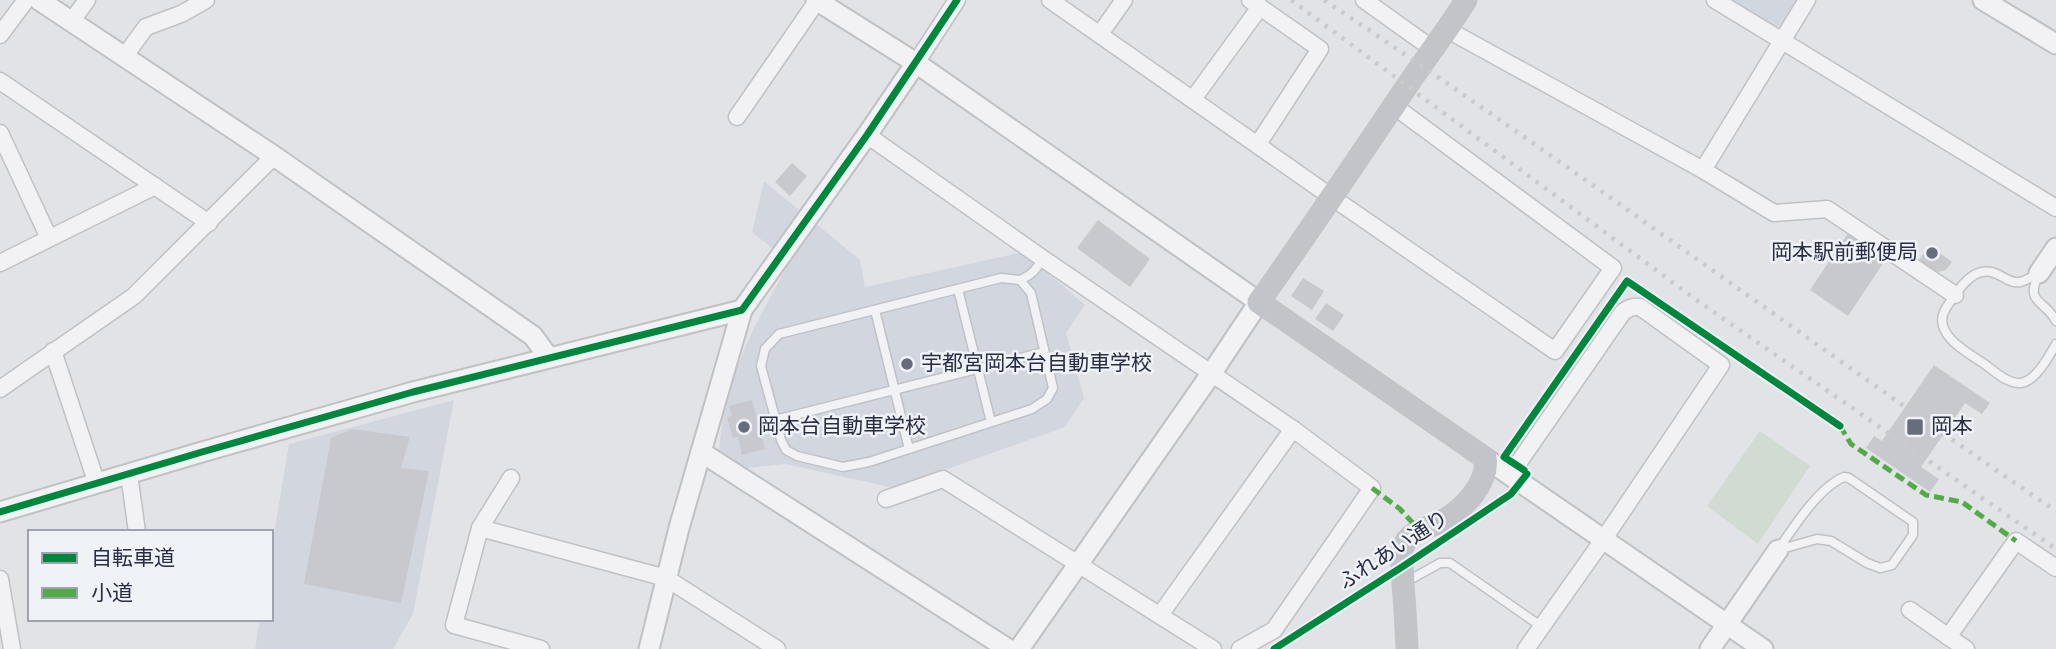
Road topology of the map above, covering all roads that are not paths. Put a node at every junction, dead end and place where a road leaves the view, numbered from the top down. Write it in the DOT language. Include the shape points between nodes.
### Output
graph roads {
  1 [pos="26,0"];
  2 [pos="39,0"];
  3 [pos="87,0"];
  4 [pos="206,0"];
  5 [pos="816,0"];
  6 [pos="957,0"];
  7 [pos="1050,0"];
  8 [pos="1124,0"];
  9 [pos="1364,0"];
  10 [pos="1466,0"];
  11 [pos="1715,0"];
  12 [pos="1807,0"];
  13 [pos="1983,0"];
  14 [pos="1255,4"];
  15 [pos="71,22"];
  16 [pos="1448,30"];
  17 [pos="1100,34"];
  18 [pos="0,35"];
  19 [pos="1783,40"];
  20 [pos="2056,44"];
  21 [pos="1434,50"];
  22 [pos="124,57"];
  23 [pos="916,63"];
  24 [pos="0,82"];
  25 [pos="1193,99"];
  26 [pos="1394,106"];
  27 [pos="737,117"];
  28 [pos="0,133"];
  29 [pos="867,135"];
  30 [pos="1258,144"];
  31 [pos="274,156"];
  32 [pos="1703,170"];
  33 [pos="155,186"];
  34 [pos="1333,198"];
  35 [pos="2056,208"];
  36 [pos="209,223"];
  37 [pos="49,238"];
  38 [pos="2056,248"];
  39 [pos="1042,258"];
  40 [pos="0,262"];
  41 [pos="2039,273"];
  42 [pos="1020,281"];
  43 [pos="958,289"];
  44 [pos="1955,295"];
  45 [pos="1259,302"];
  46 [pos="742,310"];
  47 [pos="875,310"];
  48 [pos="2056,321"];
  49 [pos="2056,344"];
  50 [pos="53,351"];
  51 [pos="1044,352"];
  52 [pos="549,358"];
  53 [pos="978,368"];
  54 [pos="1211,374"];
  55 [pos="0,389"];
  56 [pos="894,390"];
  57 [pos="775,420"];
  58 [pos="991,422"];
  59 [pos="1293,429"];
  60 [pos="909,449"];
  61 [pos="701,452"];
  62 [pos="1485,458"];
  63 [pos="129,474"];
  64 [pos="1510,475"];
  65 [pos="511,478"];
  66 [pos="97,484"];
  67 [pos="886,499"];
  68 [pos="0,512"];
  69 [pos="480,527"];
  70 [pos="137,530"];
  71 [pos="1603,540"];
  72 [pos="1778,550"];
  73 [pos="1078,564"];
  74 [pos="2056,568"];
  75 [pos="666,578"];
  76 [pos="0,579"];
  77 [pos="1403,583"];
  78 [pos="1910,610"];
  79 [pos="1160,615"];
  80 [pos="1726,624"];
  81 [pos="1542,626"];
  82 [pos="1948,637"];
  83 [pos="767,646"];
  84 [pos="12,649"];
  85 [pos="541,649"];
  86 [pos="649,649"];
  87 [pos="1008,649"];
  88 [pos="1019,649"];
  89 [pos="1213,649"];
  90 [pos="1240,649"];
  91 [pos="1408,649"];
  92 [pos="1526,649"];
  93 [pos="1710,649"];
  94 [pos="1763,649"];
  95 [pos="1966,649"];
  1 -- 18 [label="street"];
  2 -- 15 [label="street"];
  3 -- 15 [label="street"];
  4 -- 22 [label="street" via="146,27"];
  5 -- 23 [label="street"];
  5 -- 27 [label="street"];
  6 -- 23 [label="street"];
  7 -- 17 [label="street"];
  8 -- 17 [label="street"];
  9 -- 21 [label="street"];
  10 -- 16 [label="main road"];
  11 -- 19 [label="street"];
  12 -- 19 [label="street"];
  13 -- 20 [label="street"];
  14 -- 25 [label="street"];
  14 -- 30 [label="street" via="1320,49"];
  15 -- 22 [label="street"];
  16 -- 21 [label="main road"];
  16 -- 32 [label="street"];
  17 -- 25 [label="street"];
  19 -- 32 [label="street"];
  19 -- 35 [label="street"];
  21 -- 26 [label="main road"];
  22 -- 31 [label="street"];
  23 -- 29 [label="street"];
  23 -- 45 [label="street"];
  24 -- 33 [label="street"];
  25 -- 30 [label="street"];
  26 -- 34 [label="main road"];
  26 -- 34 [label="street" via="1613,268 1555,351"];
  28 -- 37 [label="street"];
  29 -- 39 [label="street"];
  29 -- 46 [label="street"];
  30 -- 34 [label="street"];
  31 -- 36 [label="street"];
  31 -- 52 [label="street" via="533,336"];
  32 -- 44 [label="street" via="1774,214 1827,209"];
  33 -- 36 [label="street"];
  33 -- 37 [label="street"];
  34 -- 45 [label="main road"];
  36 -- 50 [label="street" via="134,296"];
  37 -- 40 [label="street"];
  38 -- 41 [label="street"];
  39 -- 42 [label="lane" via="1037,269"];
  39 -- 54 [label="street"];
  41 -- 44 [label="lane" via="2019,283 1981,272"];
  41 -- 48 [label="lane" via="2034,294"];
  42 -- 43 [label="lane" via="1001,278"];
  42 -- 51 [label="lane" via="1031,293"];
  43 -- 47 [label="lane"];
  43 -- 53 [label="lane"];
  44 -- 49 [label="lane" via="1943,313 1946,332 1961,348 2010,381 2021,383 2036,374"];
  45 -- 54 [label="street"];
  45 -- 62 [label="main road"];
  46 -- 52 [label="street"];
  46 -- 61 [label="street"];
  47 -- 56 [label="lane"];
  47 -- 57 [label="lane" via="779,334 765,349 761,366"];
  50 -- 55 [label="street"];
  50 -- 66 [label="street"];
  51 -- 53 [label="lane"];
  51 -- 58 [label="lane" via="1053,388 1047,399 1032,409"];
  52 -- 63 [label="street"];
  53 -- 56 [label="lane"];
  53 -- 58 [label="lane"];
  54 -- 59 [label="street"];
  54 -- 73 [label="street"];
  56 -- 57 [label="lane"];
  56 -- 60 [label="lane"];
  57 -- 60 [label="lane" via="786,450 843,467"];
  58 -- 60 [label="lane"];
  59 -- 79 [label="street"];
  59 -- 90 [label="street" via="1372,488 1275,630"];
  61 -- 75 [label="street"];
  61 -- 87 [label="street"];
  62 -- 64 [label="street"];
  62 -- 77 [label="main road" via="1481,480 1465,503 1406,540"];
  63 -- 66 [label="street"];
  63 -- 70 [label="street"];
  64 -- 71 [label="street"];
  64 -- 71 [label="street" via="1623,312 1640,307 1721,365"];
  65 -- 69 [label="street"];
  66 -- 68 [label="street"];
  67 -- 73 [label="street" via="943,479"];
  69 -- 75 [label="street"];
  69 -- 85 [label="street" via="453,625"];
  71 -- 80 [label="street"];
  71 -- 81 [label="street"];
  72 -- 72 [label="lane" via="1806,510 1844,477 1913,522 1913,535 1892,565 1881,568 1824,539"];
  72 -- 80 [label="street"];
  73 -- 79 [label="street"];
  73 -- 88 [label="street"];
  74 -- 82 [label="street" via="2016,541"];
  75 -- 83 [label="street"];
  75 -- 86 [label="street"];
  76 -- 84 [label="street"];
  77 -- 81 [label="lane" via="1440,563 1450,563"];
  77 -- 91 [label="main road"];
  78 -- 82 [label="street"];
  79 -- 89 [label="street"];
  80 -- 93 [label="street"];
  80 -- 94 [label="street"];
  81 -- 92 [label="street"];
  82 -- 95 [label="street"];
}
